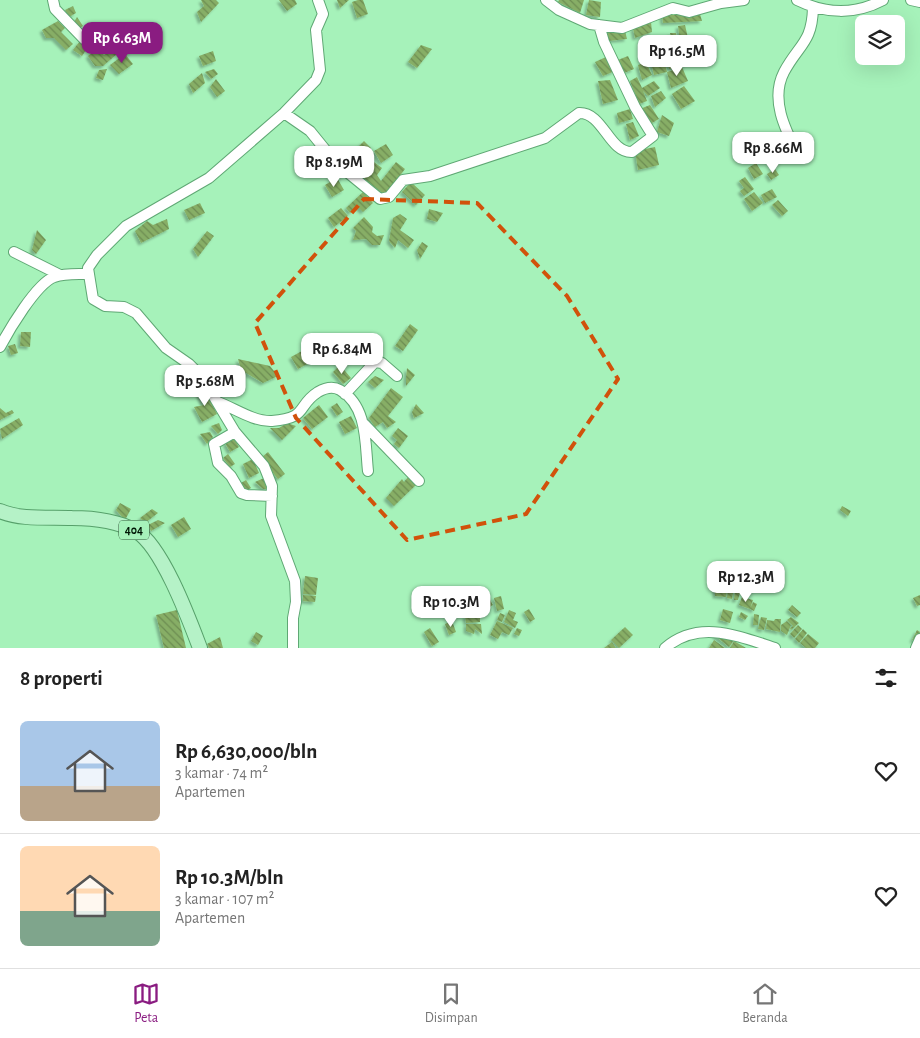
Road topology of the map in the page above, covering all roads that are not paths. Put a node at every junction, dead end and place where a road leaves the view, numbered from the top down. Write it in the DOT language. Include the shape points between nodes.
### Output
graph roads {
  1 [pos="53,0"];
  2 [pos="318,0"];
  3 [pos="546,0"];
  4 [pos="744,0"];
  5 [pos="797,0"];
  6 [pos="883,0"];
  7 [pos="911,0"];
  8 [pos="920,2"];
  9 [pos="814,8"];
  10 [pos="599,25"];
  11 [pos="84,40"];
  12 [pos="284,113"];
  13 [pos="797,153"];
  14 [pos="14,252"];
  15 [pos="88,274"];
  16 [pos="60,275"];
  17 [pos="0,347"];
  18 [pos="398,376"];
  19 [pos="345,394"];
  20 [pos="218,402"];
  21 [pos="363,423"];
  22 [pos="235,432"];
  23 [pos="368,471"];
  24 [pos="419,481"];
  25 [pos="272,496"];
  26 [pos="0,511"];
  27 [pos="920,640"];
  28 [pos="200,648"];
  29 [pos="293,648"];
  30 [pos="665,648"];
  31 [pos="775,648"];
  32 [pos="916,648"];
  1 -- 11 [label="street" via="55,10"];
  2 -- 12 [label="street" via="323,14 316,30 320,74"];
  3 -- 10 [label="street" via="559,10"];
  4 -- 10 [label="street" via="689,12 675,8 622,28"];
  5 -- 9 [label="street"];
  6 -- 9 [label="street" via="872,7 839,11"];
  7 -- 8 [label="street"];
  9 -- 13 [label="street" via="811,31 784,72 778,95 786,129"];
  10 -- 12 [label="street" via="634,106 652,135 652,139 642,142 635,151 625,151 590,116 579,113 545,138 442,172 403,180 389,197 383,199 376,197 336,163 310,131"];
  12 -- 15 [label="street" via="201,183 126,226 91,261"];
  14 -- 16 [label="street"];
  15 -- 16 [label="street"];
  15 -- 20 [label="street" via="93,299 105,306 124,307 136,313 166,348 202,378"];
  16 -- 17 [label="street" via="46,282 23,309"];
  18 -- 19 [label="street" via="382,363 375,362"];
  19 -- 20 [label="street" via="332,388 324,389 297,416 271,421 259,420"];
  19 -- 21 [label="street" via="356,406"];
  20 -- 22 [label="street"];
  21 -- 23 [label="street"];
  21 -- 24 [label="street"];
  22 -- 25 [label="street" via="264,466 272,486"];
  22 -- 25 [label="street" via="214,444 218,463 241,493"];
  25 -- 29 [label="street" via="271,516 296,588"];
  26 -- 28 [label="main road, 404" via="14,515 96,519 136,531 147,540 164,567"];
  27 -- 32 [label="street"];
  30 -- 31 [label="street" via="680,638 706,630"];
}
